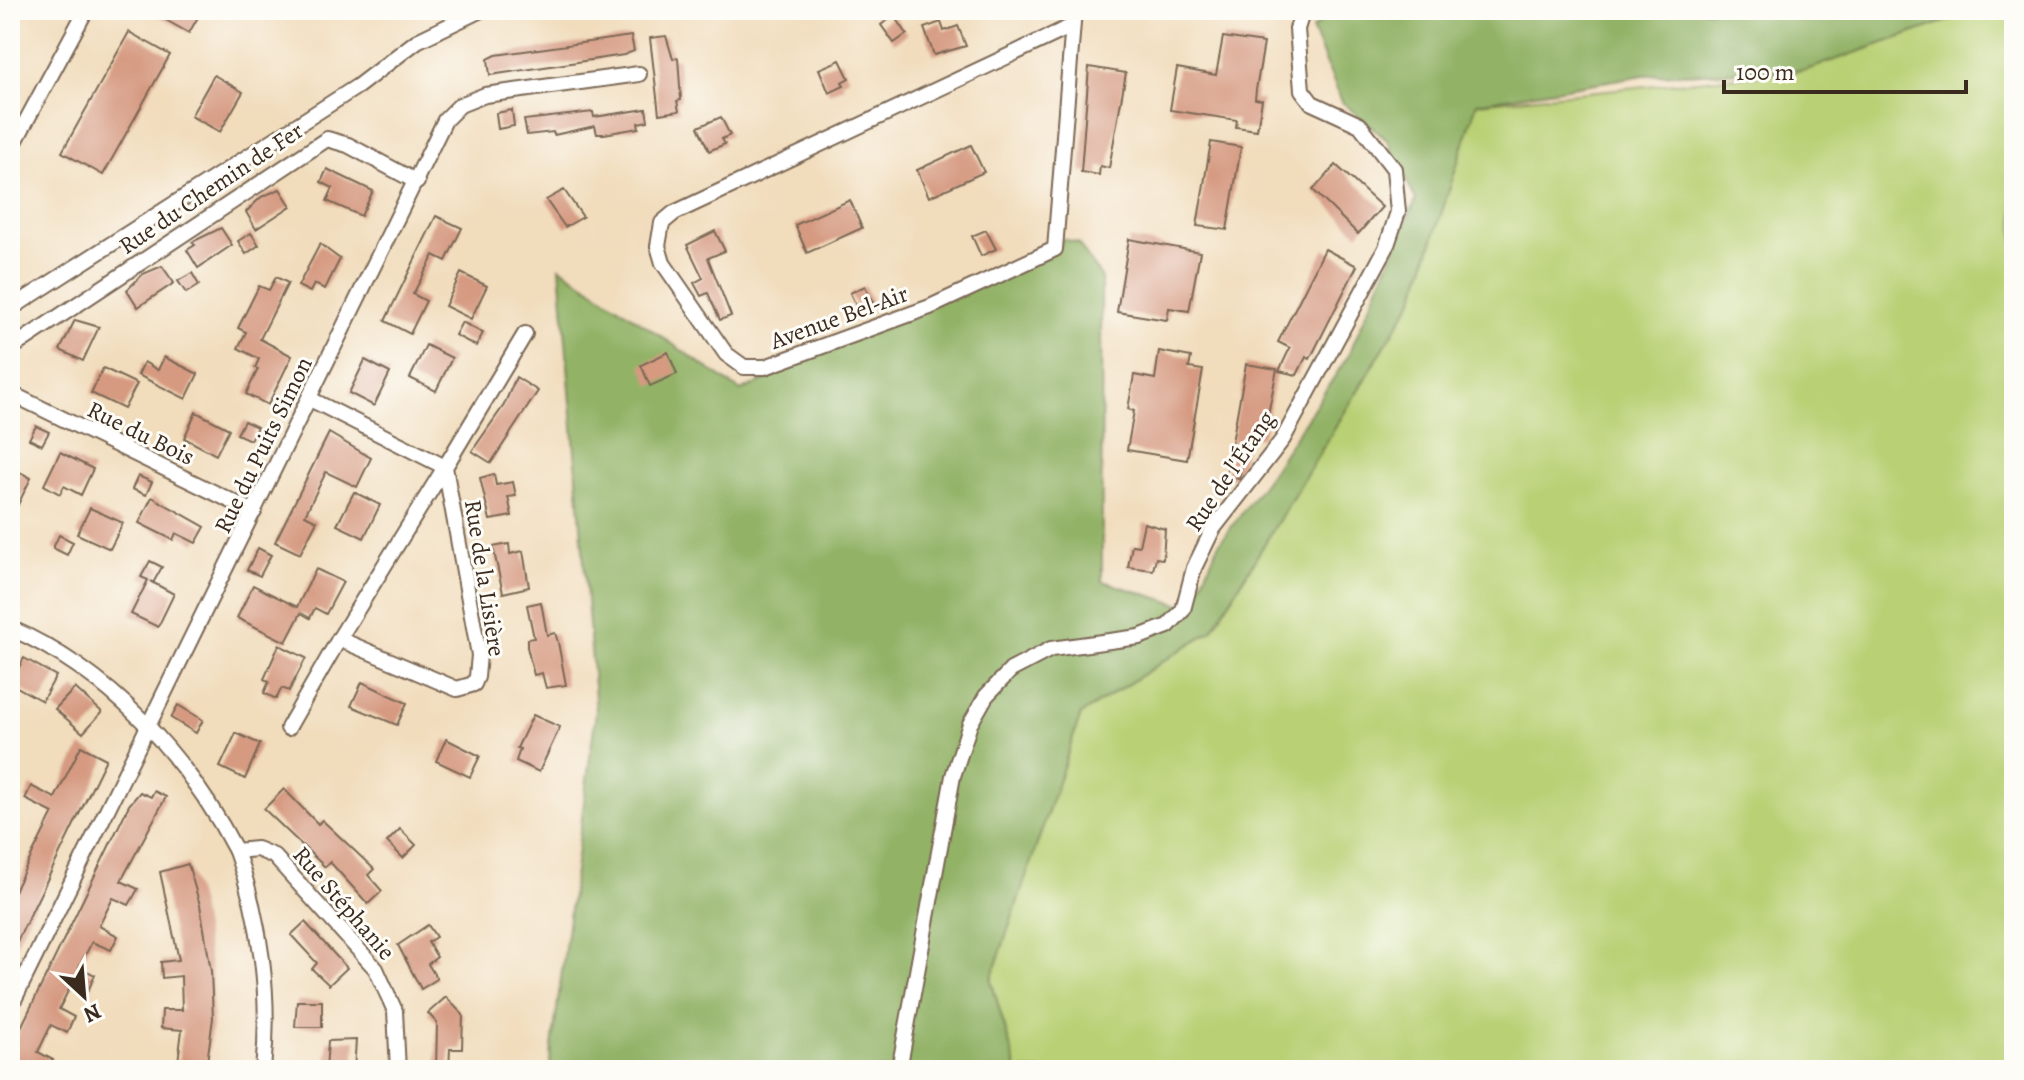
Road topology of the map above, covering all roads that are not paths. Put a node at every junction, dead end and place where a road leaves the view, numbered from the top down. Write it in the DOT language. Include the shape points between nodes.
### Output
graph roads {
  1 [pos="86,10"];
  2 [pos="481,10"];
  3 [pos="1074,10"];
  4 [pos="1303,10"];
  5 [pos="1072,26"];
  6 [pos="639,74"];
  7 [pos="10,151"];
  8 [pos="417,182"];
  9 [pos="10,309"];
  10 [pos="525,334"];
  11 [pos="10,349"];
  12 [pos="10,393"];
  13 [pos="310,399"];
  14 [pos="445,467"];
  15 [pos="254,512"];
  16 [pos="10,628"];
  17 [pos="339,639"];
  18 [pos="149,728"];
  19 [pos="288,728"];
  20 [pos="236,851"];
  21 [pos="10,1008"];
  22 [pos="263,1070"];
  23 [pos="398,1070"];
  24 [pos="899,1070"];
  1 -- 7 [label="street"];
  2 -- 9 [label="street" via="417,41 358,86"];
  3 -- 5 [label="street, Avenue Bel-Air"];
  4 -- 24 [label="street, Rue de l'Étang" via="1297,29 1302,90 1312,103 1360,125 1394,169 1398,212 1386,248 1283,439 1213,529 1194,568 1183,610 1168,626 1139,637 1051,649 1011,670 986,696 970,724 953,776"];
  5 -- 5 [label="street, Avenue Bel-Air" via="662,223 658,246 663,263 726,354 744,367 765,367 930,307 1055,249"];
  6 -- 8 [label="street" via="485,95 460,105 445,120"];
  8 -- 11 [label="street, Rue du Chemin de Fer" via="327,139"];
  8 -- 13 [label="street, Rue du Puits Simon"];
  10 -- 14 [label="street, Rue de la Lisière"];
  12 -- 15 [label="street, Rue du Bois"];
  13 -- 14 [label="street"];
  13 -- 15 [label="street, Rue du Puits Simon"];
  14 -- 17 [label="street, Rue de la Lisière"];
  14 -- 17 [label="street, Rue de la Lisière" via="479,655 474,684 457,689"];
  15 -- 18 [label="street, Rue du Puits Simon"];
  16 -- 18 [label="street" via="89,673"];
  17 -- 19 [label="street"];
  18 -- 20 [label="street" via="199,787"];
  18 -- 21 [label="street, Rue du Puits Simon"];
  20 -- 22 [label="street" via="261,957"];
  20 -- 23 [label="street, Rue Stéphanie" via="257,849 274,856 376,969 395,1011"];
}
